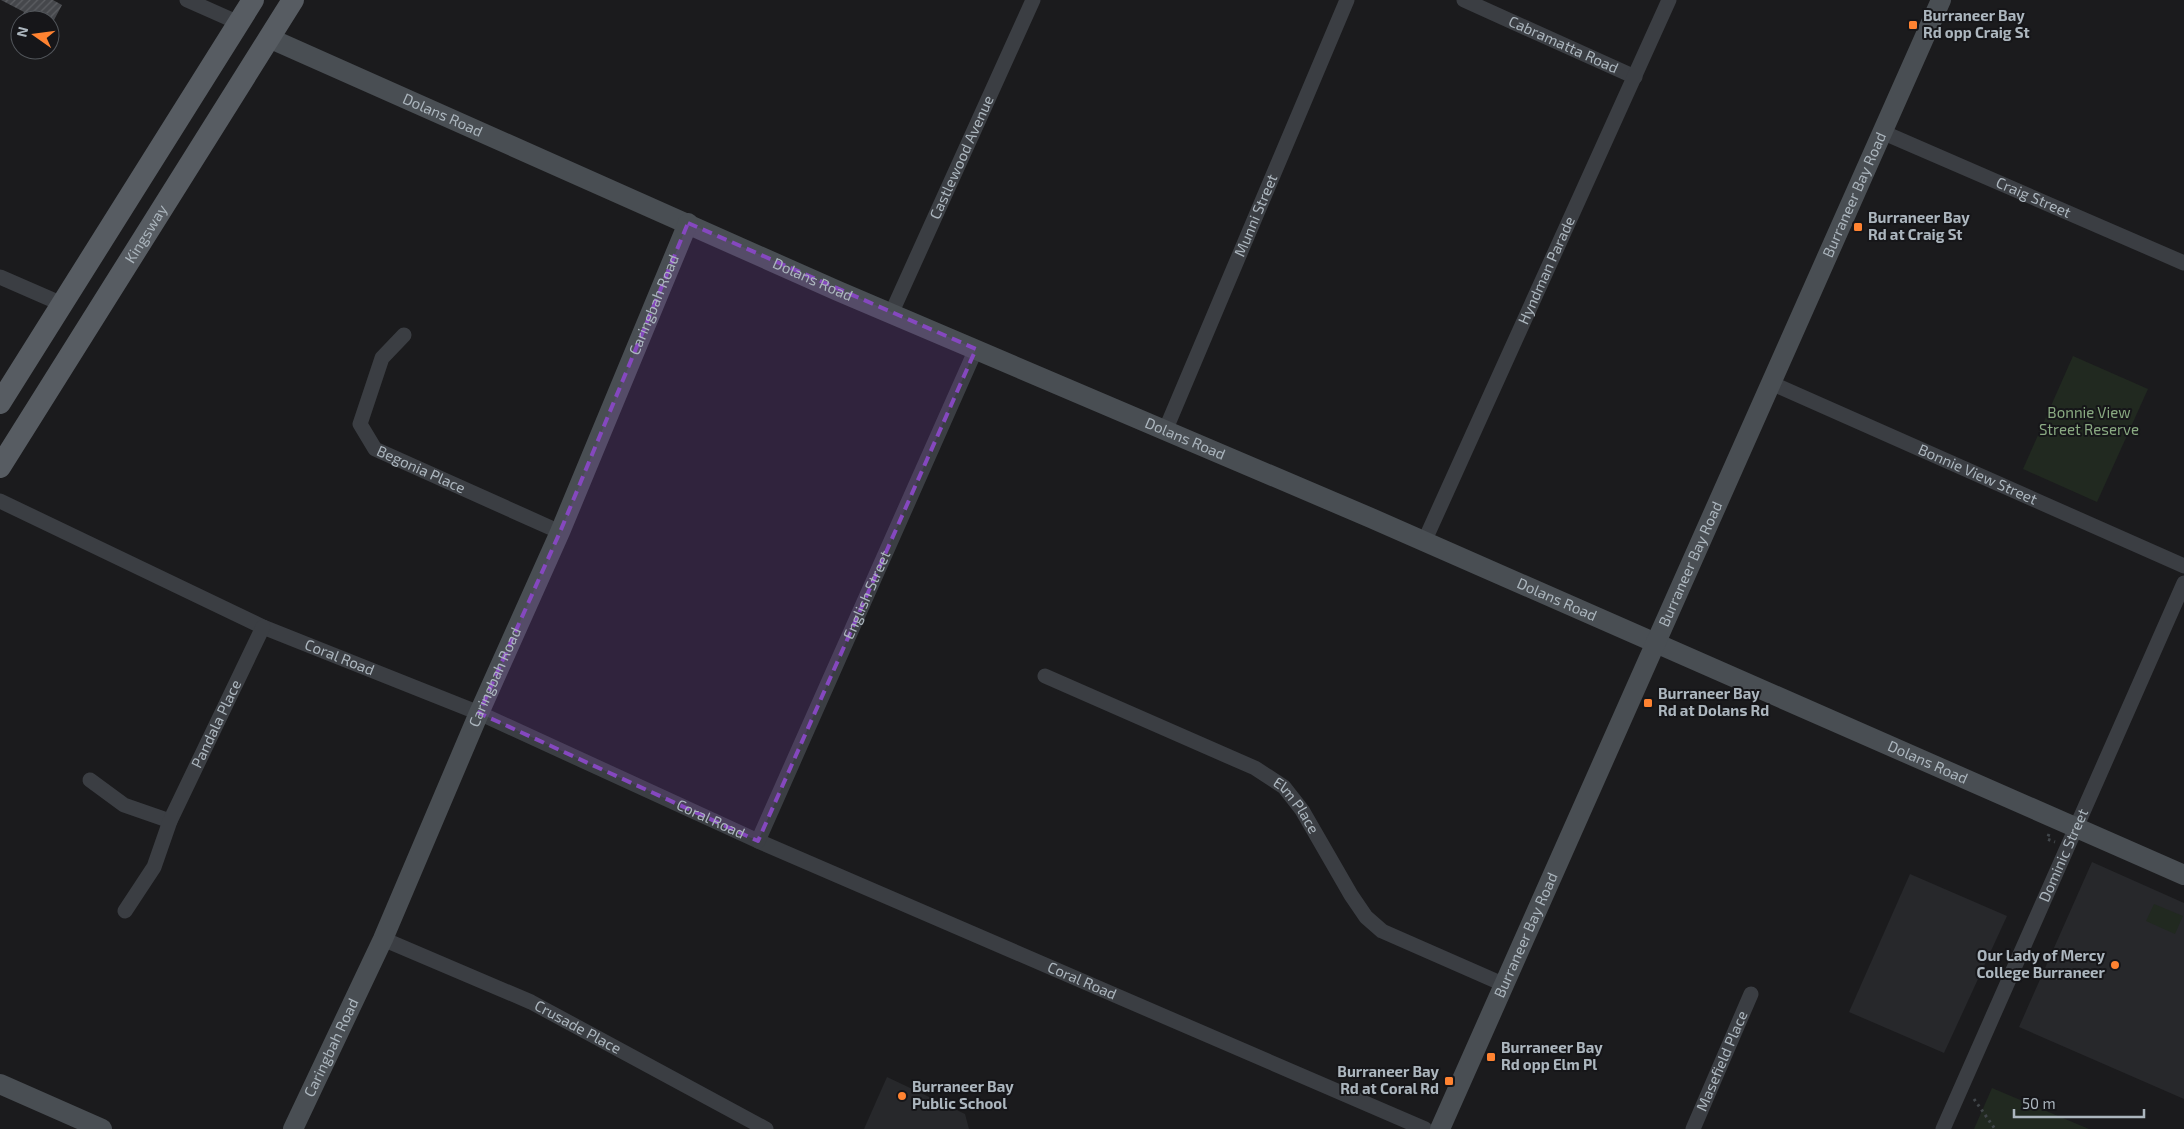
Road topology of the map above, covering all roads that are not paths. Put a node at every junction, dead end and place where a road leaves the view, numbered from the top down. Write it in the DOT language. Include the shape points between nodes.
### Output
graph roads {
  1 [pos="187,0"];
  2 [pos="253,0"];
  3 [pos="293,0"];
  4 [pos="1034,0"];
  5 [pos="1347,0"];
  6 [pos="1464,0"];
  7 [pos="1669,0"];
  8 [pos="1941,0"];
  9 [pos="239,23"];
  10 [pos="269,38"];
  11 [pos="1635,77"];
  12 [pos="1882,132"];
  13 [pos="688,223"];
  14 [pos="2184,262"];
  15 [pos="0,277"];
  16 [pos="62,304"];
  17 [pos="891,314"];
  18 [pos="404,335"];
  19 [pos="976,349"];
  20 [pos="1771,383"];
  21 [pos="0,403"];
  22 [pos="1165,432"];
  23 [pos="0,467"];
  24 [pos="0,501"];
  25 [pos="560,532"];
  26 [pos="1424,542"];
  27 [pos="2184,566"];
  28 [pos="2184,583"];
  29 [pos="263,628"];
  30 [pos="1655,645"];
  31 [pos="1045,676"];
  32 [pos="479,713"];
  33 [pos="90,780"];
  34 [pos="170,821"];
  35 [pos="2076,828"];
  36 [pos="758,842"];
  37 [pos="2184,875"];
  38 [pos="125,911"];
  39 [pos="383,939"];
  40 [pos="1505,985"];
  41 [pos="1751,994"];
  42 [pos="0,1084"];
  43 [pos="102,1129"];
  44 [pos="294,1129"];
  45 [pos="766,1129"];
  46 [pos="1425,1129"];
  47 [pos="1440,1129"];
  48 [pos="1693,1129"];
  49 [pos="1944,1129"];
  1 -- 9 [label="street, Dolans Road"];
  2 -- 9 [label="main road"];
  3 -- 10 [label="main road, Kingsway"];
  4 -- 17 [label="street, Castlewood Avenue"];
  5 -- 22 [label="street, Munni Street"];
  6 -- 11 [label="street, Cabramatta Road"];
  7 -- 11 [label="street, Hyndman Parade"];
  8 -- 12 [label="street, Burraneer Bay Road"];
  9 -- 10 [label="main road, Dolans Road"];
  9 -- 16 [label="main road"];
  10 -- 13 [label="street, Dolans Road"];
  10 -- 23 [label="main road, Kingsway"];
  11 -- 26 [label="street, Hyndman Parade"];
  12 -- 14 [label="street, Craig Street"];
  12 -- 20 [label="street, Burraneer Bay Road"];
  13 -- 17 [label="street, Dolans Road"];
  13 -- 25 [label="street, Caringbah Road"];
  15 -- 16 [label="street"];
  16 -- 21 [label="main road"];
  17 -- 19 [label="street, Dolans Road"];
  18 -- 25 [label="street, Begonia Place" via="382,358 360,424 375,449"];
  19 -- 22 [label="street, Dolans Road"];
  19 -- 36 [label="street, English Street"];
  20 -- 27 [label="street, Bonnie View Street"];
  20 -- 30 [label="street, Burraneer Bay Road"];
  22 -- 26 [label="street, Dolans Road"];
  24 -- 29 [label="street, Coral Road"];
  25 -- 32 [label="street, Caringbah Road"];
  26 -- 30 [label="street, Dolans Road"];
  28 -- 35 [label="street, Dominic Street"];
  29 -- 32 [label="street, Coral Road"];
  29 -- 34 [label="street, Pandala Place"];
  30 -- 35 [label="street, Dolans Road"];
  30 -- 40 [label="street, Burraneer Bay Road"];
  31 -- 40 [label="street, Elm Place" via="1255,768 1284,787 1302,810 1366,917 1382,930"];
  32 -- 36 [label="street, Coral Road"];
  32 -- 39 [label="street, Caringbah Road"];
  33 -- 34 [label="street" via="124,805"];
  34 -- 38 [label="street, Pandala Place" via="154,867"];
  35 -- 37 [label="street, Dolans Road"];
  35 -- 49 [label="street, Dominic Street"];
  36 -- 46 [label="street, Coral Road"];
  39 -- 44 [label="street, Caringbah Road"];
  39 -- 45 [label="street, Crusade Place" via="531,1002"];
  40 -- 47 [label="street, Burraneer Bay Road"];
  41 -- 48 [label="street, Masefield Place"];
  42 -- 43 [label="street"];
}
